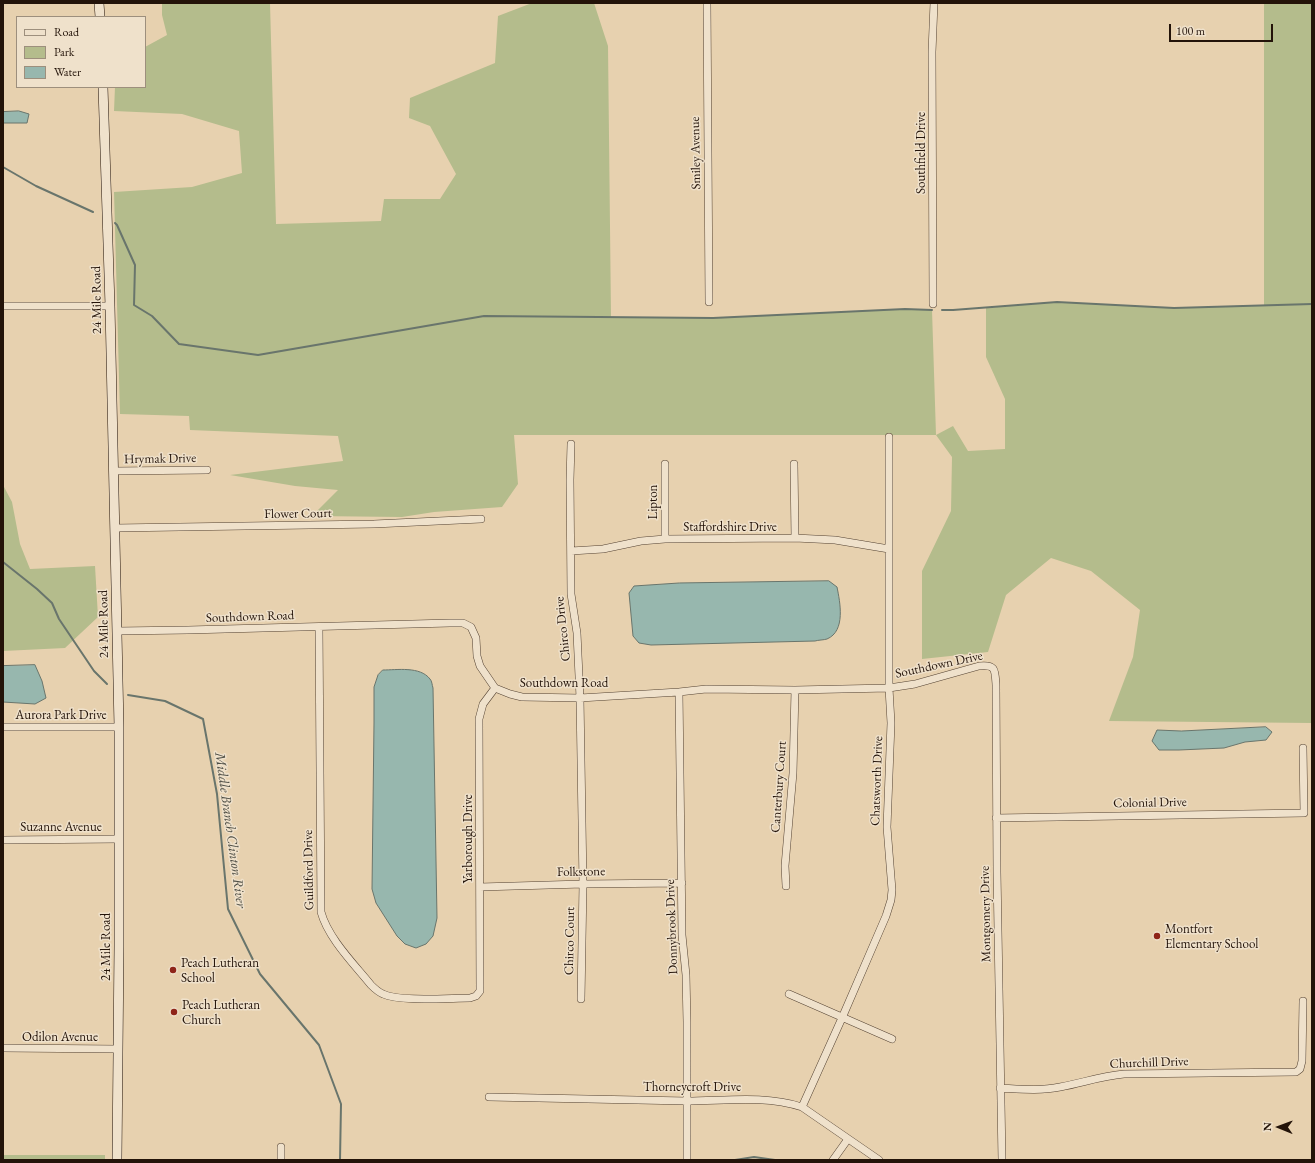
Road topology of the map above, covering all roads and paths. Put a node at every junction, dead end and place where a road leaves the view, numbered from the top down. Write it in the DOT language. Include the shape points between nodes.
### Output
graph roads {
  1 [pos="99,3"];
  2 [pos="707,3"];
  3 [pos="934,3"];
  4 [pos="100,16"];
  5 [pos="103,88"];
  6 [pos="710,302"];
  7 [pos="933,304"];
  8 [pos="3,306"];
  9 [pos="110,306"];
  10 [pos="889,437"];
  11 [pos="571,444"];
  12 [pos="664,464"];
  13 [pos="794,464"];
  14 [pos="207,470"];
  15 [pos="114,471"];
  16 [pos="481,519"];
  17 [pos="115,528"];
  18 [pos="795,538"];
  19 [pos="665,539"];
  20 [pos="889,548"];
  21 [pos="571,551"];
  22 [pos="319,627"];
  23 [pos="117,631"];
  24 [pos="993,668"];
  25 [pos="495,688"];
  26 [pos="889,688"];
  27 [pos="795,690"];
  28 [pos="679,692"];
  29 [pos="580,698"];
  30 [pos="119,726"];
  31 [pos="3,727"];
  32 [pos="1303,748"];
  33 [pos="996,818"];
  34 [pos="119,839"];
  35 [pos="3,840"];
  36 [pos="682,883"];
  37 [pos="583,884"];
  38 [pos="786,886"];
  39 [pos="480,887"];
  40 [pos="478,994"];
  41 [pos="789,994"];
  42 [pos="581,999"];
  43 [pos="1303,1001"];
  44 [pos="842,1018"];
  45 [pos="892,1039"];
  46 [pos="3,1048"];
  47 [pos="118,1049"];
  48 [pos="1000,1088"];
  49 [pos="489,1097"];
  50 [pos="687,1101"];
  51 [pos="802,1107"];
  52 [pos="848,1139"];
  53 [pos="281,1148"];
  54 [pos="116,1160"];
  55 [pos="281,1160"];
  56 [pos="687,1160"];
  57 [pos="833,1160"];
  58 [pos="879,1160"];
  59 [pos="1002,1160"];
  1 -- 4 [label="street"];
  2 -- 6 [label="street, Smiley Avenue"];
  3 -- 7 [label="street, Southfield Drive"];
  5 -- 9 [label="street, 24 Mile Road"];
  8 -- 9 [label="street"];
  9 -- 15 [label="street, 24 Mile Road"];
  10 -- 20 [label="street, Chatsworth Drive"];
  11 -- 21 [label="street, Chirco Drive"];
  12 -- 19 [label="street, Lipton"];
  13 -- 18 [label="street"];
  14 -- 15 [label="street, Hrymak Drive"];
  15 -- 17 [label="street, 24 Mile Road"];
  16 -- 17 [label="street, Flower Court" via="367,525"];
  17 -- 23 [label="street, 24 Mile Road"];
  18 -- 19 [label="street, Staffordshire Drive"];
  18 -- 20 [label="street, Staffordshire Drive" via="835,540"];
  19 -- 21 [label="street, Staffordshire Drive" via="603,549"];
  20 -- 26 [label="street, Chatsworth Drive"];
  21 -- 29 [label="street, Chirco Drive" via="571,594"];
  22 -- 23 [label="street, Southdown Road"];
  22 -- 25 [label="street, Southdown Road" via="450,623 468,625 476,638 480,666"];
  22 -- 40 [label="street, Guildford Drive" via="321,906 325,923 342,949 371,985 382,994 403,998 470,998"];
  23 -- 30 [label="street, 24 Mile Road"];
  24 -- 26 [label="street, Southdown Drive" via="979,666 915,684"];
  24 -- 33 [label="street, Montgomery Drive" via="996,674"];
  25 -- 29 [label="street, Southdown Road" via="522,697"];
  25 -- 39 [label="street, Yarborough Drive" via="483,704 479,719"];
  26 -- 27 [label="street, Southdown Road"];
  26 -- 44 [label="street, Chatsworth Drive" via="891,738 887,827 892,881 891,900"];
  27 -- 28 [label="street, Southdown Road" via="706,689"];
  27 -- 38 [label="street, Canterbury Court" via="794,773 785,866"];
  28 -- 29 [label="street, Southdown Road"];
  28 -- 36 [label="street, Donnybrook Drive"];
  29 -- 37 [label="street, Chirco Drive"];
  30 -- 31 [label="street, Aurora Park Drive"];
  30 -- 34 [label="street, 24 Mile Road"];
  32 -- 33 [label="street, Colonial Drive" via="1304,813"];
  33 -- 48 [label="street, Montgomery Drive"];
  34 -- 35 [label="street, Suzanne Avenue"];
  34 -- 47 [label="street, 24 Mile Road"];
  36 -- 37 [label="street, Folkstone"];
  36 -- 50 [label="street, Donnybrook Drive"];
  37 -- 39 [label="street, Folkstone"];
  37 -- 42 [label="street, Chirco Court"];
  39 -- 40 [label="street, Yarborough Drive"];
  41 -- 44 [label="street"];
  43 -- 48 [label="street, Churchill Drive" via="1302,1061 1300,1069 1294,1072 1124,1074 1049,1089"];
  44 -- 45 [label="street"];
  44 -- 51 [label="street, Chatsworth Drive"];
  46 -- 47 [label="street, Odilon Avenue"];
  47 -- 54 [label="street, 24 Mile Road"];
  48 -- 59 [label="street, Montgomery Drive"];
  49 -- 50 [label="street, Thorneycroft Drive"];
  50 -- 51 [label="street, Thorneycroft Drive" via="767,1099"];
  50 -- 56 [label="street, Donnybrook Drive"];
  51 -- 52 [label="street, Thorneycroft Drive"];
  52 -- 57 [label="street"];
  52 -- 58 [label="street, Thorneycroft Drive"];
  53 -- 55 [label="street"];
}
